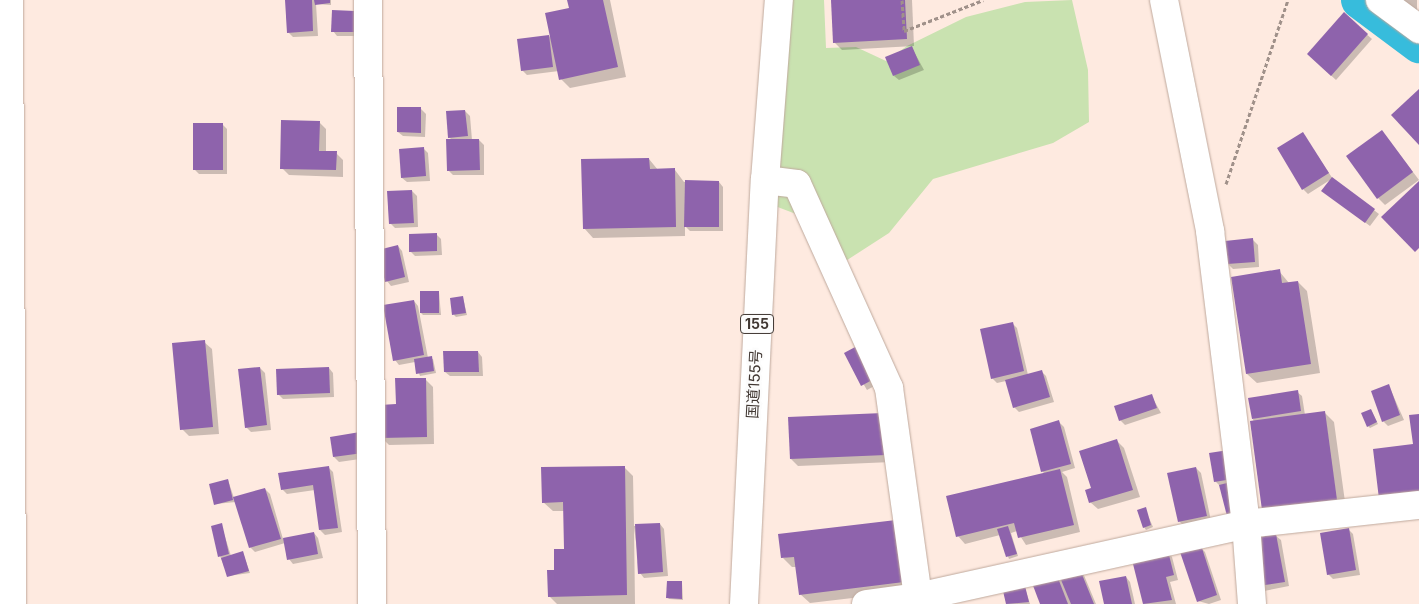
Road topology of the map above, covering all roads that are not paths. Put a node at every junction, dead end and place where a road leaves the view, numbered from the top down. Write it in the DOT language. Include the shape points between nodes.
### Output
graph roads {
  1 [pos="9,0"];
  2 [pos="368,0"];
  3 [pos="773,0"];
  4 [pos="779,0"];
  5 [pos="1164,0"];
  6 [pos="1380,0"];
  7 [pos="1419,29"];
  8 [pos="774,44"];
  9 [pos="5,122"];
  10 [pos="765,180"];
  11 [pos="1419,506"];
  12 [pos="1246,524"];
  13 [pos="918,597"];
  14 [pos="12,604"];
  15 [pos="372,604"];
  16 [pos="744,604"];
  17 [pos="866,604"];
  18 [pos="1252,604"];
  1 -- 9 [label="main road"];
  2 -- 15 [label="main road"];
  3 -- 8 [label="main road, 国道155号 / 155"];
  4 -- 8 [label="main road, 国道155号 / 155"];
  5 -- 12 [label="main road" via="1210,231"];
  6 -- 7 [label="main road"];
  8 -- 10 [label="main road, 国道155号 / 155"];
  9 -- 14 [label="main road"];
  10 -- 13 [label="main road" via="797,184 889,388"];
  10 -- 16 [label="main road, 国道155号 / 155"];
  11 -- 12 [label="main road"];
  12 -- 13 [label="main road"];
  12 -- 18 [label="main road"];
  13 -- 17 [label="main road"];
}
